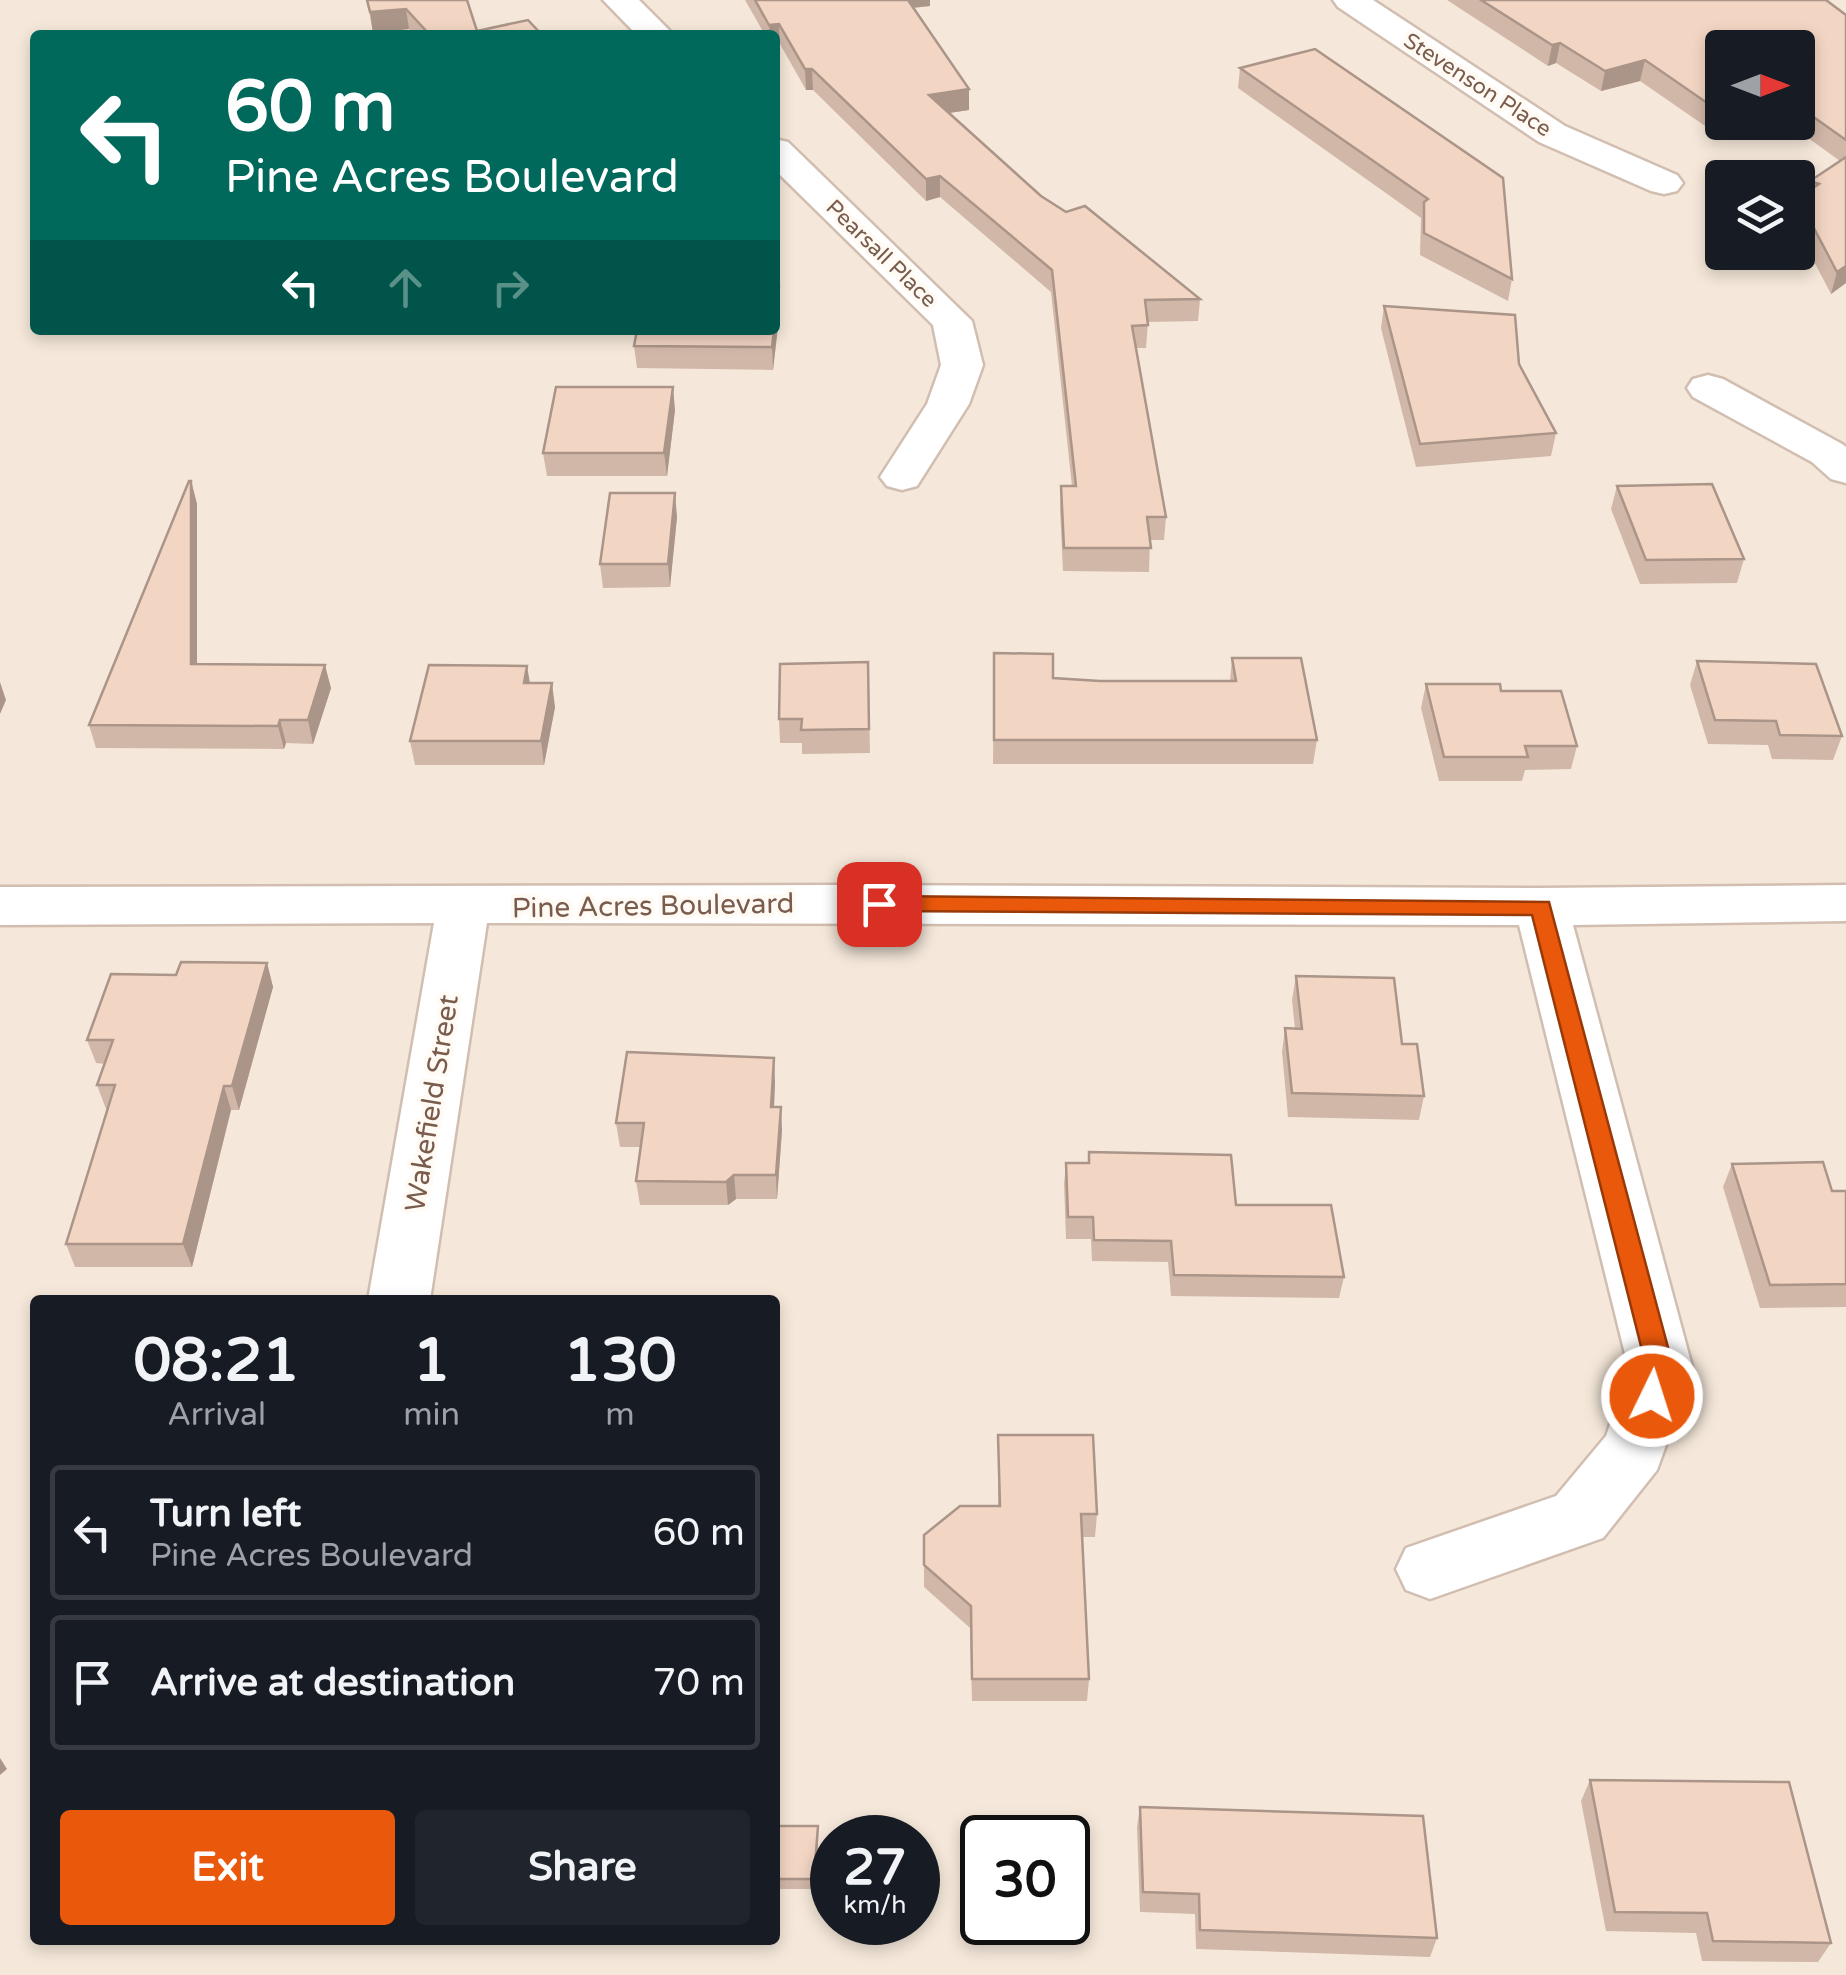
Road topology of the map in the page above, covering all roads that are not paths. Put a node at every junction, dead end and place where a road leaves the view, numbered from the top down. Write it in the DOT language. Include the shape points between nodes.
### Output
graph roads {
  1 [pos="620,0"];
  2 [pos="1350,0"];
  3 [pos="651,30"];
  4 [pos="780,155"];
  5 [pos="1664,184"];
  6 [pos="1708,388"];
  7 [pos="1846,470"];
  8 [pos="902,476"];
  9 [pos="1846,903"];
  10 [pos="0,906"];
  11 [pos="463,907"];
  12 [pos="1541,907"];
  13 [pos="401,1295"];
  14 [pos="1430,1569"];
  1 -- 3 [label="street"];
  2 -- 5 [label="street, Stevenson Place" via="1552,134"];
  4 -- 8 [label="street, Pearsall Place" via="952,321 962,366 948,404"];
  6 -- 7 [label="street"];
  9 -- 12 [label="street, Pine Acres Boulevard"];
  10 -- 11 [label="street, Pine Acres Boulevard"];
  11 -- 12 [label="street, Pine Acres Boulevard"];
  11 -- 13 [label="street, Wakefield Street"];
  12 -- 14 [label="street" via="1660,1370 1634,1450 1580,1517"];
}
